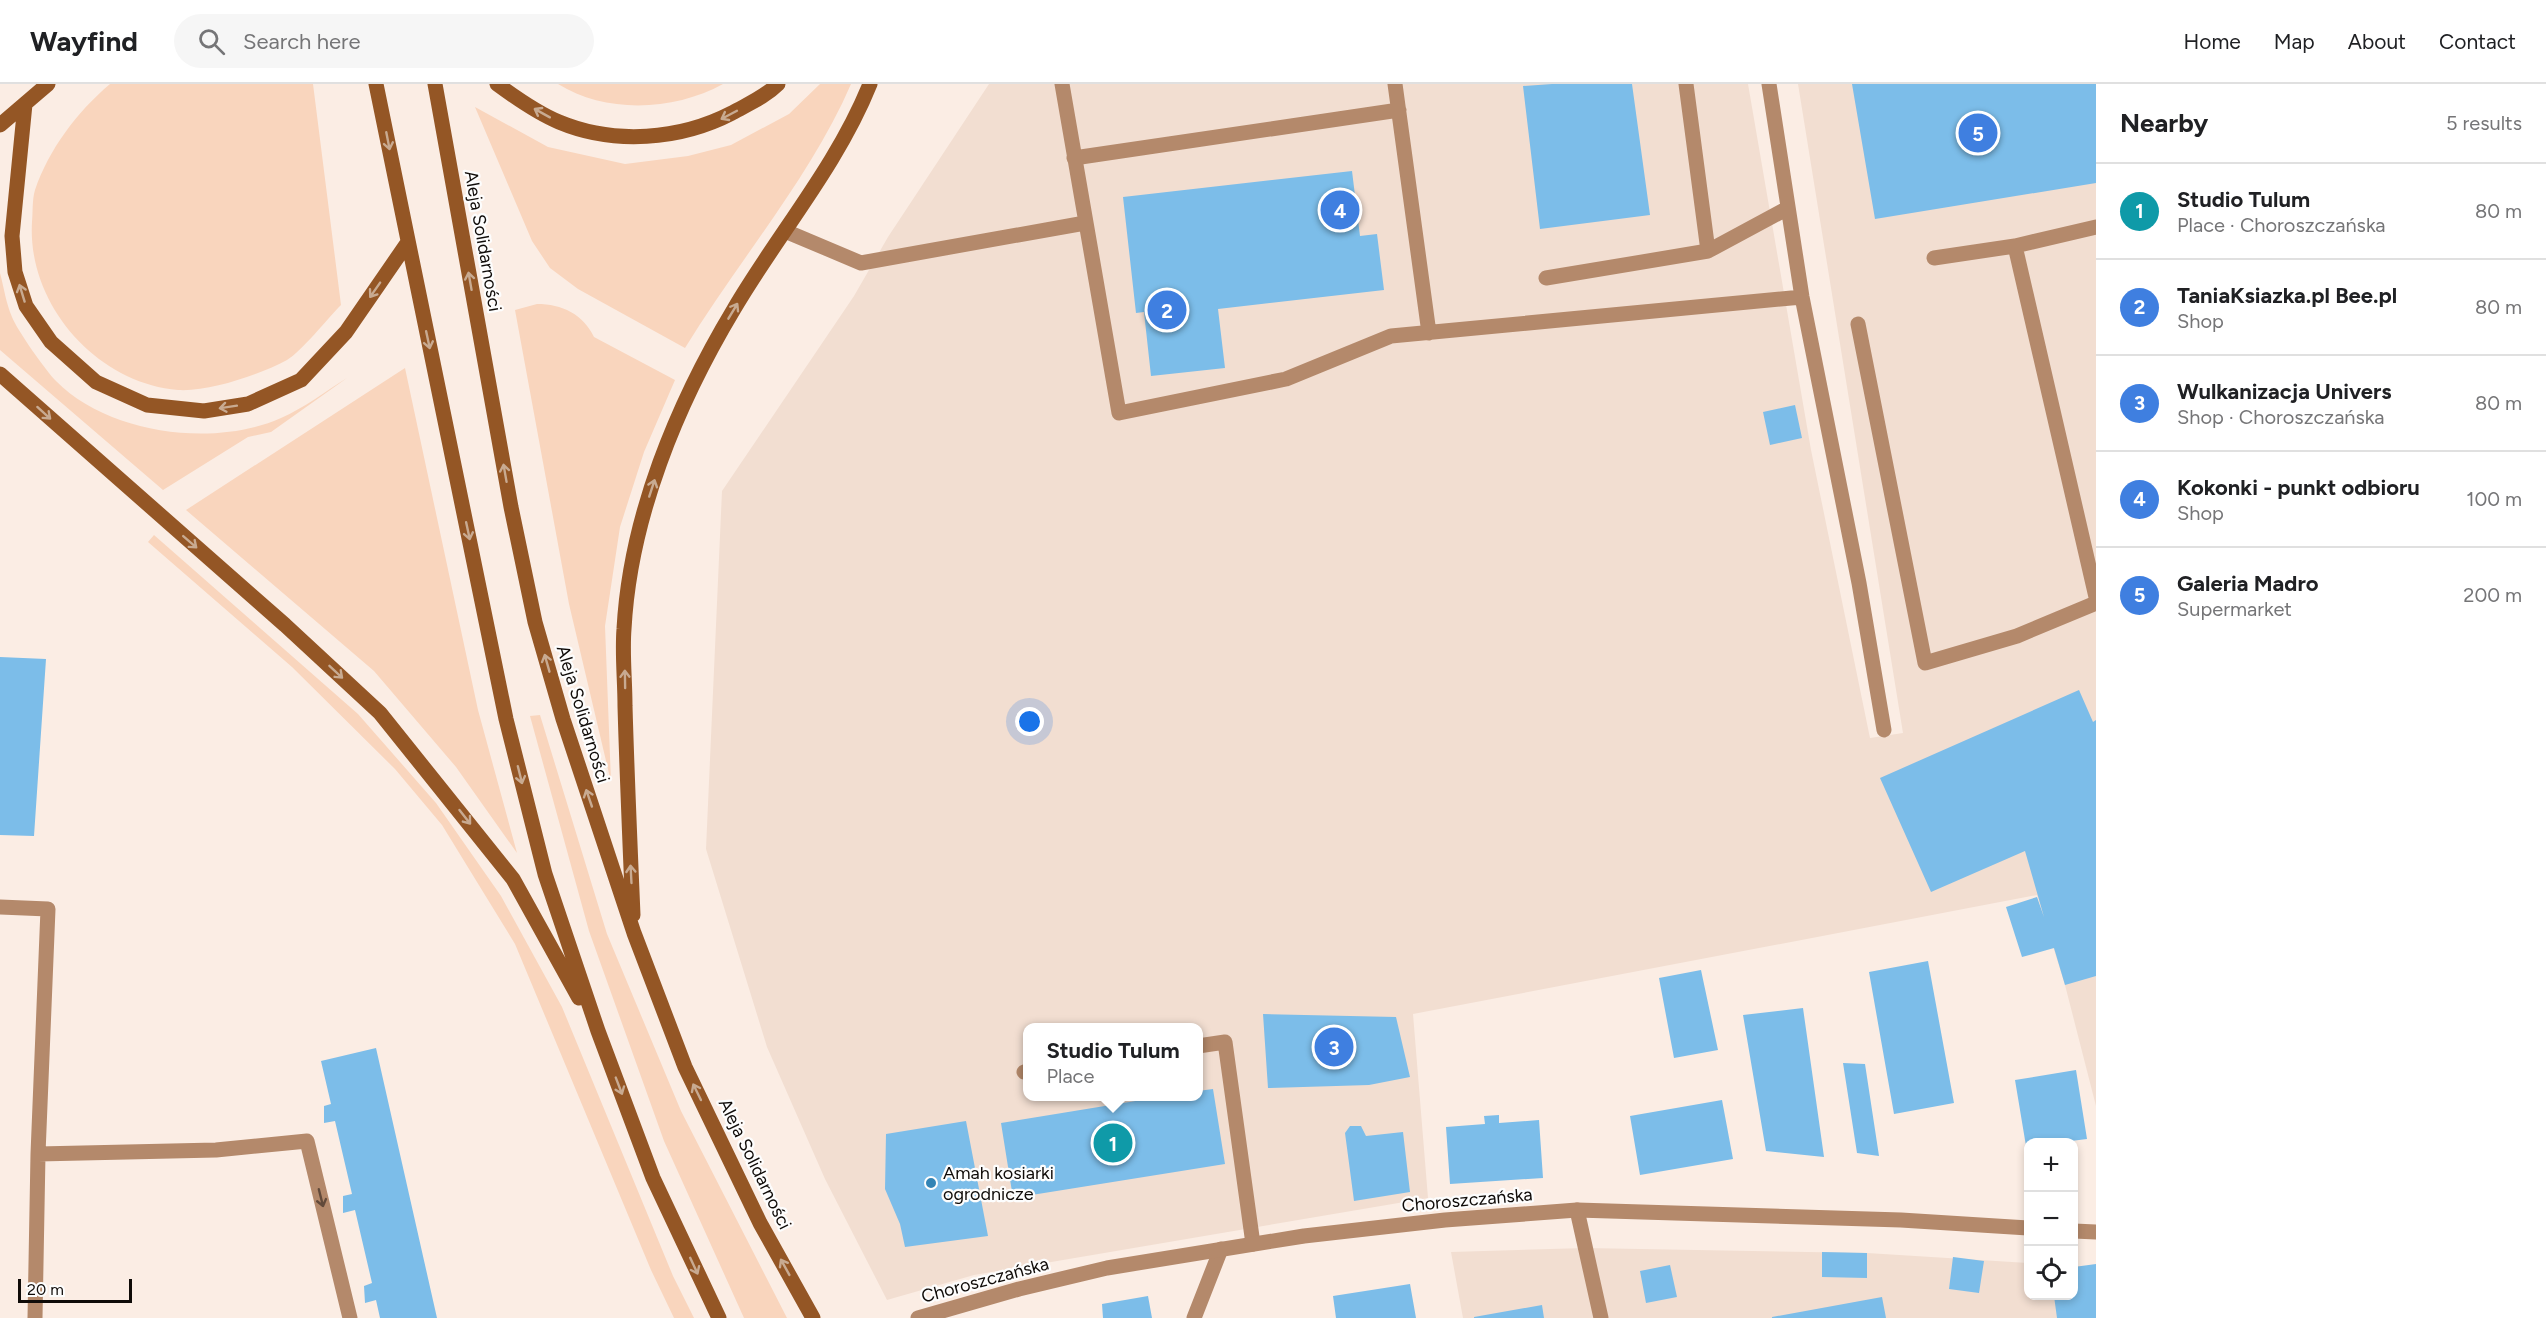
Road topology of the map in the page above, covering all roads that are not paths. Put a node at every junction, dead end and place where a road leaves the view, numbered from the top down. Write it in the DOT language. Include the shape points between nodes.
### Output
graph roads {
  1 [pos="48,84"];
  2 [pos="376,84"];
  3 [pos="435,84"];
  4 [pos="496,84"];
  5 [pos="778,84"];
  6 [pos="870,84"];
  7 [pos="1062,84"];
  8 [pos="1395,84"];
  9 [pos="1686,84"];
  10 [pos="1769,84"];
  11 [pos="25,104"];
  12 [pos="1399,110"];
  13 [pos="0,125"];
  14 [pos="1074,158"];
  15 [pos="1788,208"];
  16 [pos="1085,223"];
  17 [pos="2096,227"];
  18 [pos="785,231"];
  19 [pos="408,242"];
  20 [pos="2015,246"];
  21 [pos="1708,250"];
  22 [pos="1934,258"];
  23 [pos="1546,278"];
  24 [pos="1802,297"];
  25 [pos="1858,324"];
  26 [pos="1429,333"];
  27 [pos="0,374"];
  28 [pos="2096,597"];
  29 [pos="2096,603"];
  30 [pos="1884,730"];
  31 [pos="0,907"];
  32 [pos="634,933"];
  33 [pos="598,1031"];
  34 [pos="1203,1045"];
  35 [pos="38,1154"];
  36 [pos="1577,1210"];
  37 [pos="2024,1228"];
  38 [pos="2078,1231"];
  39 [pos="2096,1232"];
  40 [pos="1253,1244"];
  41 [pos="1221,1249"];
  42 [pos="34,1318"];
  43 [pos="350,1318"];
  44 [pos="719,1318"];
  45 [pos="813,1318"];
  46 [pos="918,1318"];
  47 [pos="1194,1318"];
  48 [pos="1600,1318"];
  1 -- 11 [label="main road"];
  2 -- 19 [label="main road, one-way"];
  32 -- 3 [label="main road, Aleja Solidarności, one-way" via="535,622"];
  5 -- 4 [label="main road, one-way" via="768,94 714,122 676,134 619,137 559,122"];
  6 -- 18 [label="main road" via="818,181"];
  7 -- 14 [label="street"];
  8 -- 12 [label="street"];
  9 -- 21 [label="street"];
  10 -- 15 [label="street"];
  11 -- 13 [label="main road"];
  19 -- 11 [label="main road, one-way" via="346,332 301,380 249,404 204,411 147,405 96,382 51,342 26,306 15,272 12,236"];
  12 -- 14 [label="street"];
  12 -- 26 [label="street"];
  14 -- 16 [label="street"];
  15 -- 21 [label="street"];
  15 -- 24 [label="street"];
  16 -- 18 [label="street" via="861,262"];
  16 -- 26 [label="street" via="1119,413 1286,379 1391,336"];
  17 -- 20 [label="street"];
  32 -- 18 [label="main road, one-way" via="624,628 638,532 661,461 699,372"];
  19 -- 33 [label="main road, one-way" via="506,719 545,874"];
  20 -- 22 [label="street"];
  20 -- 28 [label="street"];
  21 -- 23 [label="street"];
  24 -- 26 [label="street"];
  24 -- 30 [label="street"];
  25 -- 29 [label="street" via="1925,663 2017,636"];
  27 -- 33 [label="main road, one-way" via="380,713 513,879"];
  31 -- 35 [label="street" via="48,909"];
  45 -- 32 [label="main road, Aleja Solidarności, one-way" via="760,1222 685,1067"];
  33 -- 44 [label="main road, one-way" via="653,1178"];
  34 -- 40 [label="street" via="1225,1042"];
  35 -- 42 [label="street"];
  35 -- 43 [label="street, one-way" via="216,1150 307,1141"];
  36 -- 37 [label="street, Choroszczańska"];
  36 -- 40 [label="street, Choroszczańska" via="1445,1220"];
  36 -- 48 [label="street"];
  38 -- 39 [label="street"];
  40 -- 41 [label="street, Choroszczańska"];
  41 -- 46 [label="street, Choroszczańska" via="1107,1268"];
  41 -- 47 [label="street"];
}
